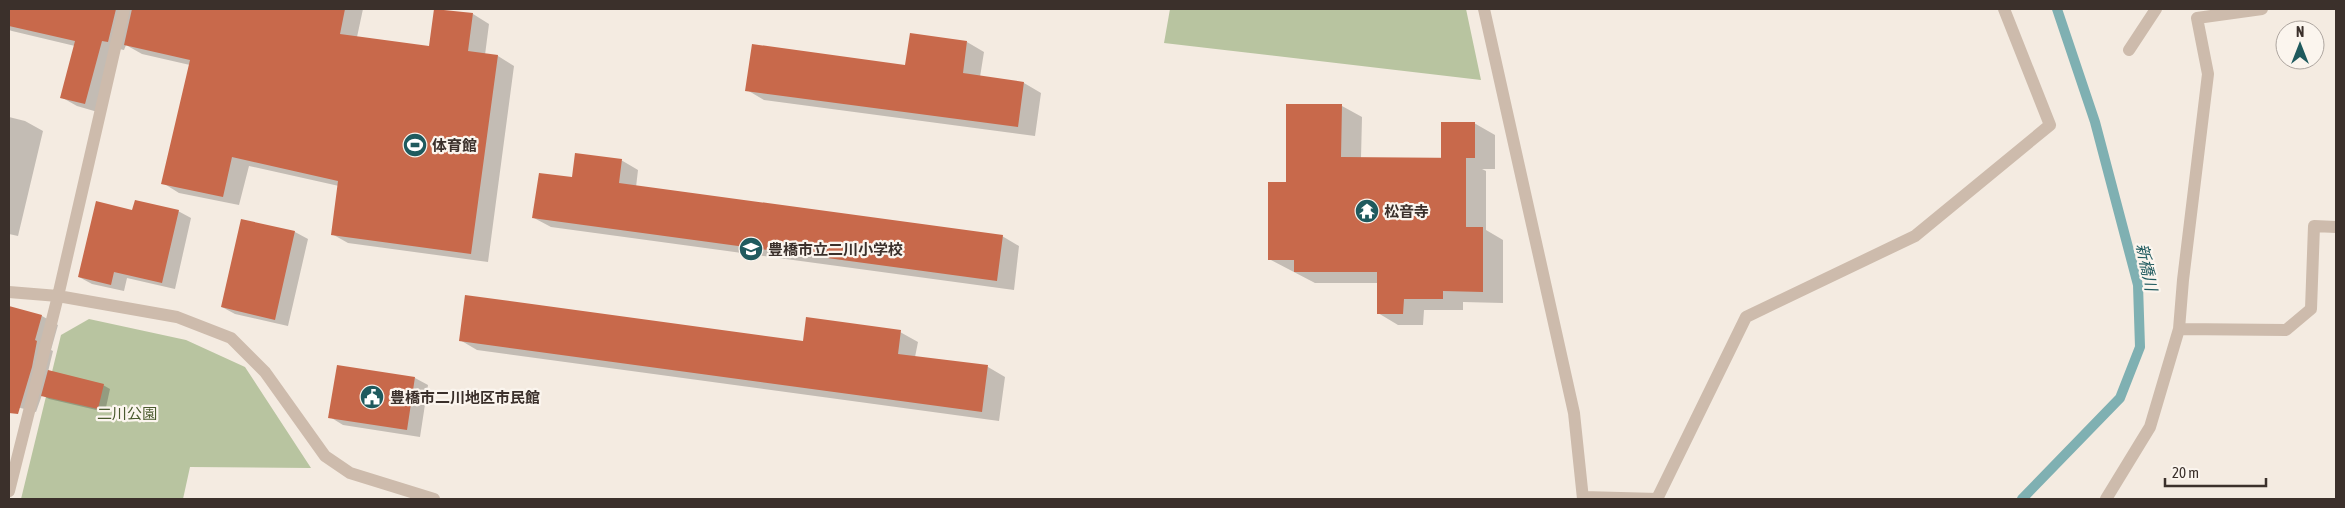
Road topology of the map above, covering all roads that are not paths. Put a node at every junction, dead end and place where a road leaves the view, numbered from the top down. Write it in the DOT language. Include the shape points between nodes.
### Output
graph roads {
  1 [pos="124,9"];
  2 [pos="1484,9"];
  3 [pos="2004,9"];
  4 [pos="2156,9"];
  5 [pos="2262,9"];
  6 [pos="2196,13"];
  7 [pos="2129,50"];
  8 [pos="2336,227"];
  9 [pos="9,292"];
  10 [pos="58,296"];
  11 [pos="2179,329"];
  12 [pos="9,491"];
  13 [pos="1583,498"];
  14 [pos="434,499"];
  15 [pos="1658,499"];
  16 [pos="2106,499"];
  1 -- 10 [label="street"];
  2 -- 13 [label="street" via="1574,413"];
  3 -- 15 [label="street" via="2050,125 1915,236 1746,317"];
  4 -- 7 [label="street"];
  5 -- 6 [label="street"];
  6 -- 11 [label="street" via="2208,74 2182,280"];
  8 -- 11 [label="street" via="2314,226 2311,309 2286,330"];
  9 -- 10 [label="street"];
  10 -- 12 [label="street"];
  10 -- 14 [label="street" via="177,317 231,338 265,372 325,456 350,473"];
  11 -- 16 [label="street" via="2150,427"];
  13 -- 15 [label="street"];
}
